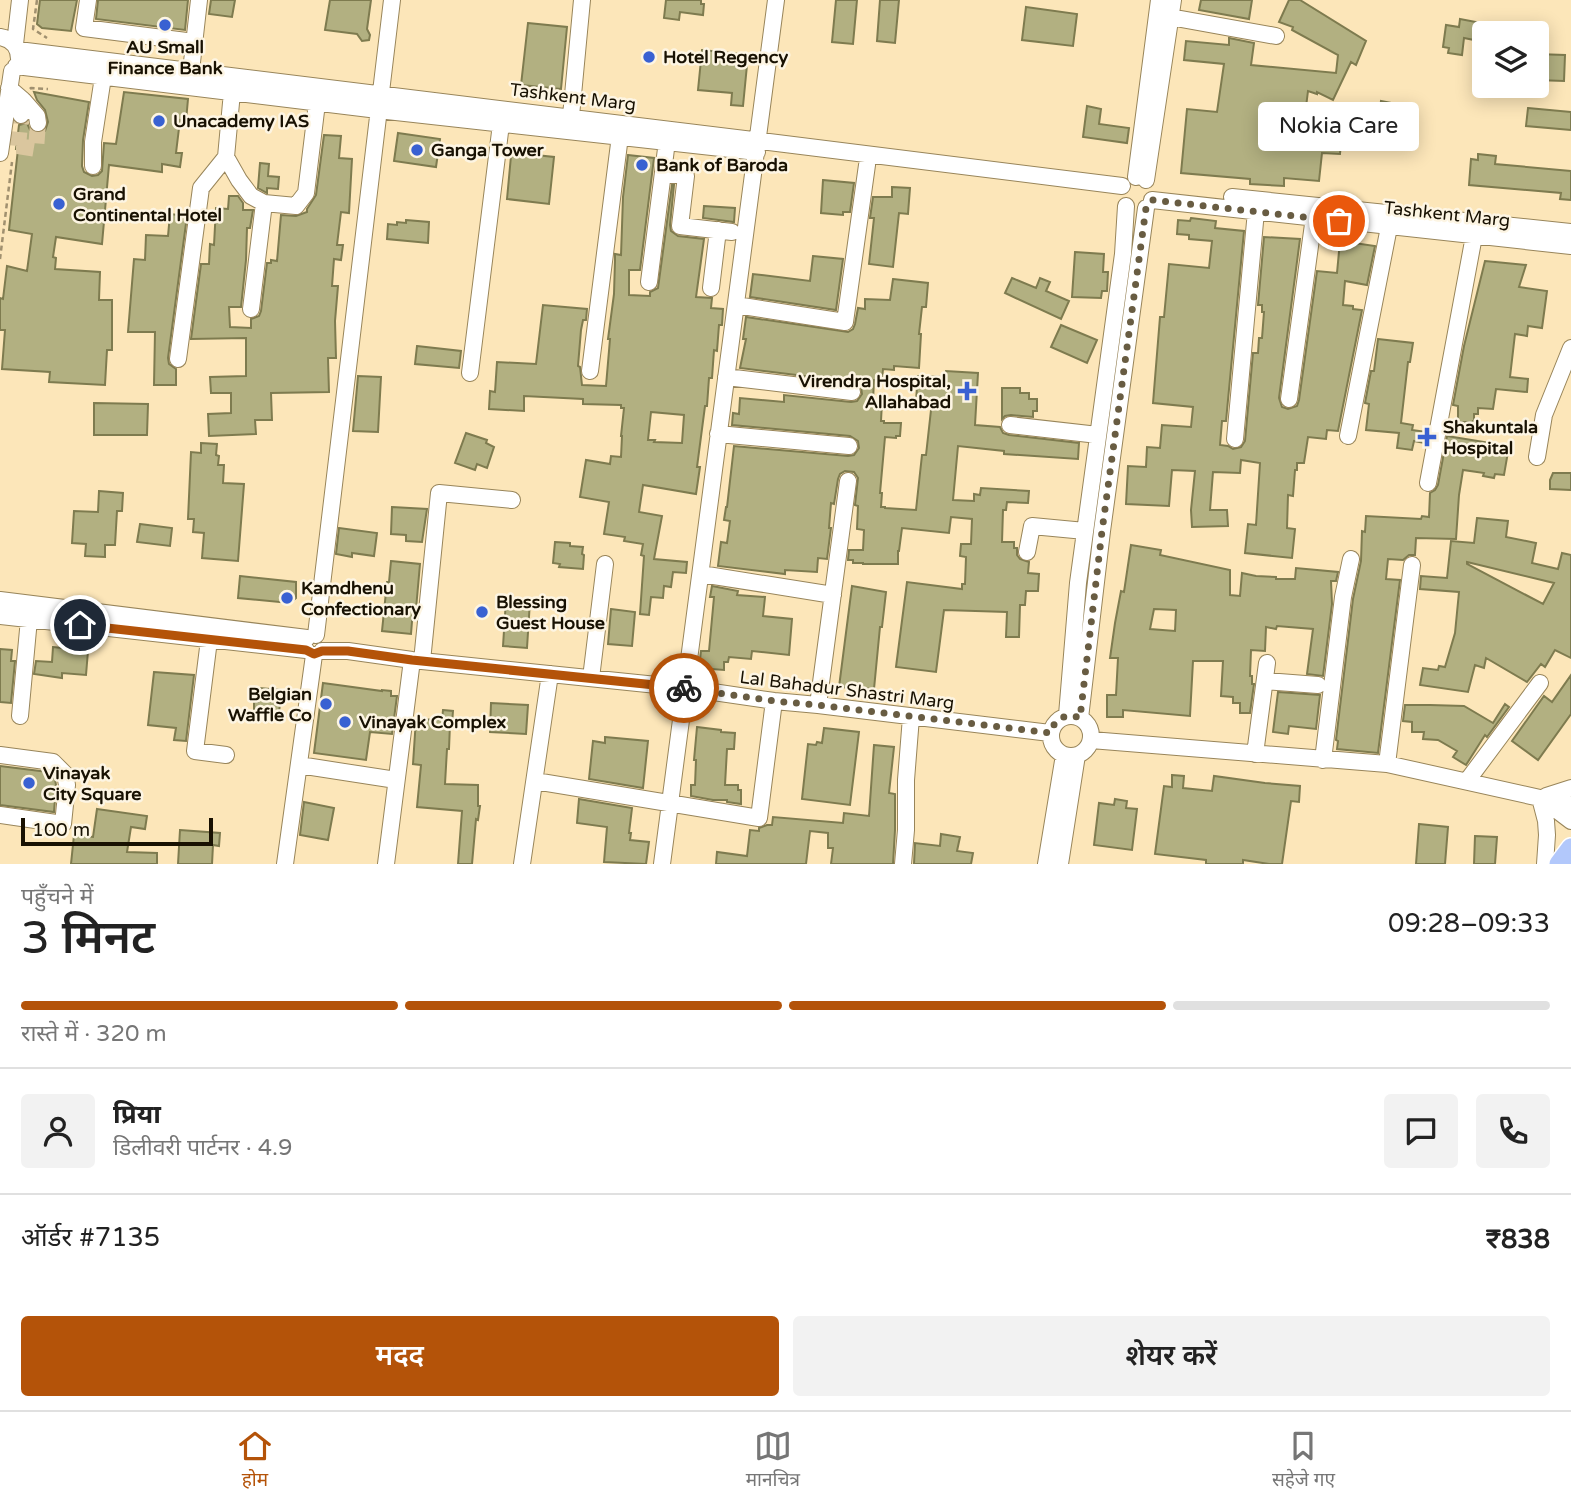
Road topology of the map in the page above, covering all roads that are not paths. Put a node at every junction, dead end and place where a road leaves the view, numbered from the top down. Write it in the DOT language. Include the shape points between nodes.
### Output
graph roads {
  1 [pos="20,0"];
  2 [pos="81,0"];
  3 [pos="88,0"];
  4 [pos="199,0"];
  5 [pos="392,0"];
  6 [pos="582,0"];
  7 [pos="776,0"];
  8 [pos="1159,0"];
  9 [pos="1173,0"];
  10 [pos="1170,17"];
  11 [pos="85,28"];
  12 [pos="1276,36"];
  13 [pos="194,42"];
  14 [pos="77,56"];
  15 [pos="10,62"];
  16 [pos="191,71"];
  17 [pos="103,77"];
  18 [pos="232,92"];
  19 [pos="380,93"];
  20 [pos="317,103"];
  21 [pos="378,110"];
  22 [pos="571,116"];
  23 [pos="38,123"];
  24 [pos="501,124"];
  25 [pos="620,136"];
  26 [pos="667,141"];
  27 [pos="756,146"];
  28 [pos="8,147"];
  29 [pos="226,158"];
  30 [pos="867,165"];
  31 [pos="93,166"];
  32 [pos="663,173"];
  33 [pos="1138,193"];
  34 [pos="264,203"];
  35 [pos="1256,211"];
  36 [pos="1314,217"];
  37 [pos="657,224"];
  38 [pos="680,226"];
  39 [pos="1389,227"];
  40 [pos="1571,232"];
  41 [pos="1474,236"];
  42 [pos="1571,246"];
  43 [pos="649,282"];
  44 [pos="711,288"];
  45 [pos="736,305"];
  46 [pos="251,309"];
  47 [pos="1571,348"];
  48 [pos="178,359"];
  49 [pos="590,371"];
  50 [pos="470,373"];
  51 [pos="726,377"];
  52 [pos="852,391"];
  53 [pos="1289,399"];
  54 [pos="1010,425"];
  55 [pos="718,434"];
  56 [pos="1098,435"];
  57 [pos="1348,436"];
  58 [pos="1235,439"];
  59 [pos="849,446"];
  60 [pos="1537,457"];
  61 [pos="848,481"];
  62 [pos="1428,482"];
  63 [pos="512,500"];
  64 [pos="1085,531"];
  65 [pos="1027,552"];
  66 [pos="1351,559"];
  67 [pos="605,564"];
  68 [pos="1412,565"];
  69 [pos="701,574"];
  70 [pos="833,595"];
  71 [pos="0,600"];
  72 [pos="0,616"];
  73 [pos="29,620"];
  74 [pos="209,640"];
  75 [pos="315,645"];
  76 [pos="417,661"];
  77 [pos="1267,663"];
  78 [pos="551,674"];
  79 [pos="591,678"];
  80 [pos="1265,681"];
  81 [pos="1540,683"];
  82 [pos="1318,685"];
  83 [pos="686,688"];
  84 [pos="774,701"];
  85 [pos="818,705"];
  86 [pos="20,716"];
  87 [pos="911,717"];
  88 [pos="1074,717"];
  89 [pos="1050,733"];
  90 [pos="1091,740"];
  91 [pos="1255,754"];
  92 [pos="0,755"];
  93 [pos="226,755"];
  94 [pos="1070,755"];
  95 [pos="1323,760"];
  96 [pos="1387,764"];
  97 [pos="299,765"];
  98 [pos="396,780"];
  99 [pos="535,781"];
  100 [pos="1467,782"];
  101 [pos="1571,788"];
  102 [pos="1540,798"];
  103 [pos="670,803"];
  104 [pos="1571,804"];
  105 [pos="0,816"];
  106 [pos="1571,821"];
  107 [pos="1571,848"];
  108 [pos="285,864"];
  109 [pos="386,864"];
  110 [pos="522,864"];
  111 [pos="662,864"];
  112 [pos="903,864"];
  113 [pos="1046,864"];
  114 [pos="1060,864"];
  115 [pos="1545,864"];
  116 [pos="1559,864"];
  1 -- 15 [label="street"];
  2 -- 14 [label="street"];
  3 -- 11 [label="street"];
  4 -- 13 [label="street"];
  5 -- 19 [label="street"];
  6 -- 22 [label="street"];
  7 -- 27 [label="street"];
  8 -- 33 [label="street"];
  9 -- 10 [label="street"];
  10 -- 12 [label="street"];
  10 -- 33 [label="street"];
  11 -- 13 [label="street"];
  11 -- 14 [label="street"];
  13 -- 16 [label="street"];
  14 -- 15 [label="street, Tashkent Marg"];
  14 -- 16 [label="street, Tashkent Marg"];
  15 -- 17 [label="street, Tashkent Marg"];
  15 -- 23 [label="street" via="22,107 37,116"];
  15 -- 28 [label="street"];
  16 -- 19 [label="street, Tashkent Marg"];
  17 -- 18 [label="street, Tashkent Marg"];
  17 -- 31 [label="street"];
  18 -- 20 [label="street, Tashkent Marg"];
  18 -- 29 [label="street"];
  19 -- 21 [label="street"];
  19 -- 22 [label="street, Tashkent Marg"];
  20 -- 21 [label="street, Tashkent Marg"];
  20 -- 34 [label="street" via="306,193 296,205"];
  21 -- 24 [label="street, Tashkent Marg"];
  21 -- 75 [label="street"];
  22 -- 27 [label="street, Tashkent Marg"];
  24 -- 25 [label="street, Tashkent Marg"];
  24 -- 50 [label="street"];
  25 -- 26 [label="street, Tashkent Marg"];
  25 -- 49 [label="street"];
  26 -- 27 [label="street, Tashkent Marg"];
  26 -- 32 [label="street"];
  27 -- 30 [label="street, Tashkent Marg"];
  27 -- 33 [label="street, Tashkent Marg"];
  27 -- 45 [label="street"];
  29 -- 34 [label="street" via="251,195"];
  29 -- 48 [label="street" via="201,188"];
  30 -- 33 [label="street, Tashkent Marg"];
  30 -- 45 [label="street" via="845,323"];
  32 -- 37 [label="street"];
  32 -- 38 [label="street" via="686,176"];
  33 -- 35 [label="street, Tashkent Marg"];
  33 -- 40 [label="street, Tashkent Marg"];
  33 -- 56 [label="street" via="1123,254"];
  33 -- 88 [label="street" via="1103,517"];
  34 -- 46 [label="street"];
  35 -- 36 [label="street, Tashkent Marg"];
  35 -- 58 [label="street"];
  36 -- 39 [label="street, Tashkent Marg"];
  36 -- 53 [label="street"];
  37 -- 38 [label="street"];
  37 -- 43 [label="street"];
  38 -- 44 [label="street" via="725,231"];
  39 -- 41 [label="street, Tashkent Marg"];
  39 -- 57 [label="street"];
  41 -- 42 [label="street, Tashkent Marg"];
  41 -- 62 [label="street"];
  45 -- 51 [label="street"];
  47 -- 60 [label="street" via="1544,415"];
  51 -- 52 [label="street"];
  51 -- 55 [label="street"];
  54 -- 56 [label="street"];
  55 -- 59 [label="street"];
  55 -- 69 [label="street"];
  56 -- 64 [label="street"];
  61 -- 70 [label="street"];
  63 -- 76 [label="street" via="439,493"];
  64 -- 65 [label="street" via="1032,526"];
  64 -- 88 [label="street" via="1078,583"];
  66 -- 95 [label="street"];
  67 -- 79 [label="street"];
  68 -- 96 [label="street"];
  69 -- 70 [label="street"];
  69 -- 83 [label="street"];
  70 -- 85 [label="street"];
  71 -- 75 [label="street"];
  72 -- 73 [label="street"];
  73 -- 74 [label="street"];
  73 -- 86 [label="street"];
  74 -- 75 [label="street"];
  74 -- 93 [label="street" via="195,751"];
  75 -- 76 [label="street, Lal Bahadur Shastri Marg"];
  75 -- 97 [label="street"];
  76 -- 78 [label="street, Lal Bahadur Shastri Marg"];
  76 -- 98 [label="street"];
  77 -- 80 [label="street"];
  78 -- 79 [label="street, Lal Bahadur Shastri Marg"];
  78 -- 99 [label="street"];
  79 -- 83 [label="street, Lal Bahadur Shastri Marg"];
  80 -- 82 [label="street"];
  80 -- 91 [label="street"];
  81 -- 100 [label="street"];
  83 -- 84 [label="street, Lal Bahadur Shastri Marg"];
  83 -- 103 [label="street"];
  84 -- 85 [label="street, Lal Bahadur Shastri Marg"];
  84 -- 103 [label="street" via="759,818"];
  85 -- 87 [label="street, Lal Bahadur Shastri Marg"];
  87 -- 89 [label="street, Lal Bahadur Shastri Marg"];
  87 -- 112 [label="street"];
  88 -- 89 [label="street" via="1056,721"];
  88 -- 90 [label="street" via="1089,727"];
  89 -- 94 [label="street" via="1057,752"];
  90 -- 91 [label="street"];
  90 -- 94 [label="street" via="1084,752"];
  91 -- 95 [label="street"];
  92 -- 105 [label="street" via="53,762 67,785 63,824"];
  94 -- 113 [label="street"];
  94 -- 114 [label="street"];
  95 -- 96 [label="street"];
  96 -- 100 [label="street"];
  97 -- 98 [label="street"];
  97 -- 108 [label="street"];
  98 -- 109 [label="street"];
  99 -- 103 [label="street"];
  99 -- 110 [label="street"];
  100 -- 102 [label="street"];
  101 -- 102 [label="street"];
  102 -- 104 [label="street"];
  102 -- 106 [label="street"];
  102 -- 115 [label="street" via="1546,828"];
  103 -- 111 [label="street"];
  107 -- 116 [label="main road"];
}
